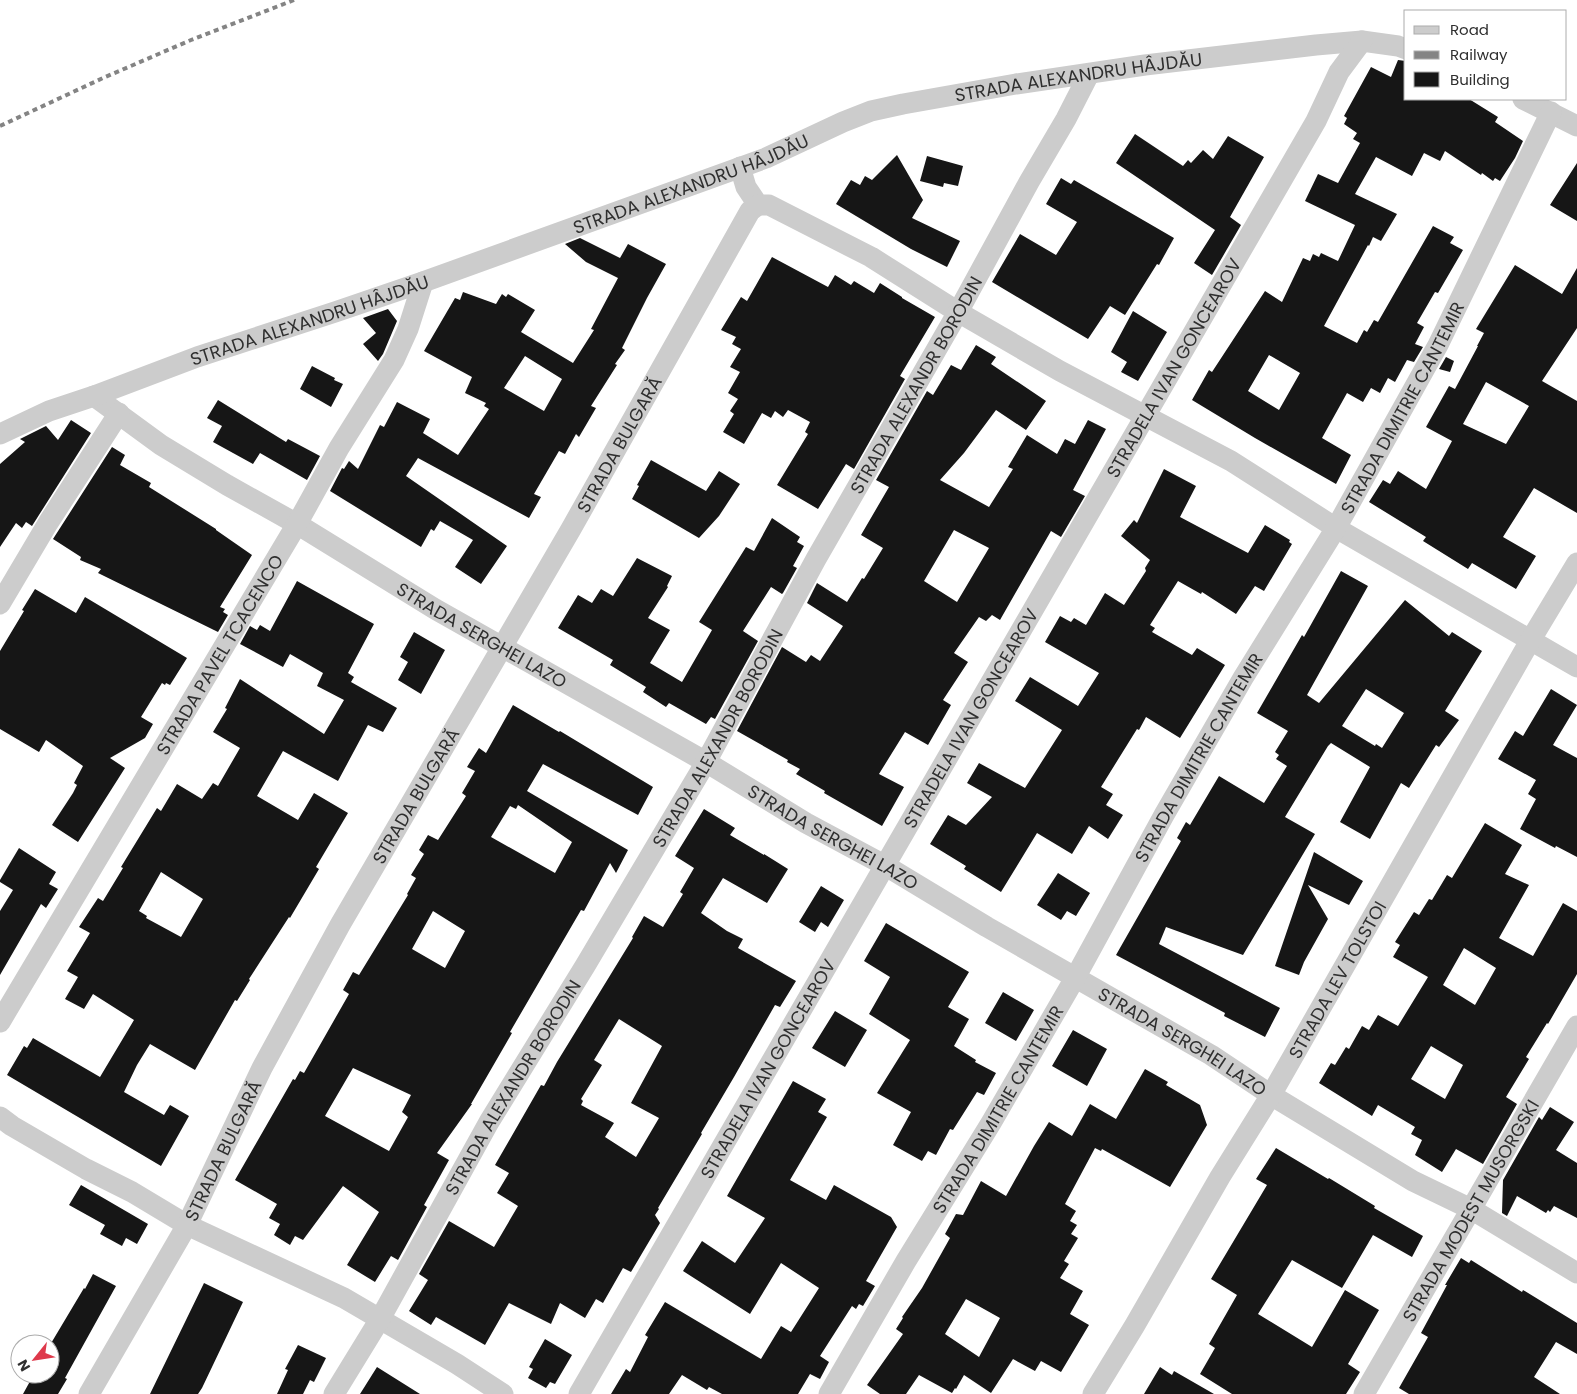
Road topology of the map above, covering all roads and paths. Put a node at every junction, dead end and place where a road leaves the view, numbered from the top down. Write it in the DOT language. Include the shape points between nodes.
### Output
graph roads {
  1 [pos="1362,41"];
  2 [pos="1404,48"];
  3 [pos="1089,74"];
  4 [pos="1525,100"];
  5 [pos="1551,112"];
  6 [pos="1577,126"];
  7 [pos="740,167"];
  8 [pos="758,205"];
  9 [pos="423,282"];
  10 [pos="958,312"];
  11 [pos="94,396"];
  12 [pos="119,413"];
  13 [pos="1145,415"];
  14 [pos="0,434"];
  15 [pos="297,524"];
  16 [pos="1336,528"];
  17 [pos="1577,563"];
  18 [pos="0,604"];
  19 [pos="1530,640"];
  20 [pos="503,647"];
  21 [pos="1577,667"];
  22 [pos="706,762"];
  23 [pos="886,866"];
  24 [pos="1075,978"];
  25 [pos="0,1022"];
  26 [pos="1577,1026"];
  27 [pos="1271,1095"];
  28 [pos="0,1117"];
  29 [pos="1471,1209"];
  30 [pos="187,1225"];
  31 [pos="1577,1273"];
  32 [pos="380,1319"];
  33 [pos="89,1394"];
  34 [pos="334,1394"];
  35 [pos="503,1394"];
  36 [pos="579,1394"];
  37 [pos="829,1394"];
  38 [pos="1093,1394"];
  39 [pos="1364,1394"];
  1 -- 2 [label="street, STRADA ALEXANDRU HÂJDĂU"];
  1 -- 3 [label="street, STRADA ALEXANDRU HÂJDĂU" via="1316,44"];
  1 -- 13 [label="street, STRADELA IVAN GONCEAROV" via="1339,72 1316,121"];
  3 -- 7 [label="street, STRADA ALEXANDRU HÂJDĂU" via="872,111"];
  3 -- 10 [label="street, STRADA ALEXANDR BORODIN"];
  4 -- 5 [label="street"];
  5 -- 6 [label="street"];
  5 -- 16 [label="street, STRADA DIMITRIE CANTEMIR" via="1438,345"];
  7 -- 8 [label="street" via="746,187"];
  7 -- 9 [label="street, STRADA ALEXANDRU HÂJDĂU"];
  8 -- 10 [label="street" via="769,205 871,257"];
  8 -- 20 [label="street, STRADA BULGARĂ" via="750,211"];
  9 -- 11 [label="street, STRADA ALEXANDRU HÂJDĂU" via="197,356"];
  9 -- 15 [label="street, STRADA PAVEL TCACENCO" via="394,360 339,448"];
  10 -- 13 [label="street"];
  10 -- 22 [label="street, STRADA ALEXANDR BORODIN" via="816,559"];
  11 -- 12 [label="street, STRADA SERGHEI LAZO"];
  11 -- 14 [label="street, STRADA ALEXANDRU HÂJDĂU" via="48,411"];
  12 -- 15 [label="street, STRADA SERGHEI LAZO" via="161,445"];
  12 -- 18 [label="street"];
  13 -- 16 [label="street" via="1231,461"];
  13 -- 23 [label="street, STRADELA IVAN GONCEAROV"];
  15 -- 20 [label="street, STRADA SERGHEI LAZO"];
  15 -- 25 [label="street, STRADA PAVEL TCACENCO"];
  16 -- 19 [label="street"];
  16 -- 24 [label="street, STRADA DIMITRIE CANTEMIR" via="1243,678"];
  17 -- 19 [label="street, STRADA LEV TOLSTOI"];
  19 -- 21 [label="street"];
  19 -- 27 [label="street, STRADA LEV TOLSTOI"];
  20 -- 22 [label="street, STRADA SERGHEI LAZO"];
  20 -- 30 [label="street, STRADA BULGARĂ" via="340,925 275,1043"];
  22 -- 23 [label="street, STRADA SERGHEI LAZO" via="806,823"];
  22 -- 32 [label="street, STRADA ALEXANDR BORODIN" via="488,1122"];
  23 -- 24 [label="street, STRADA SERGHEI LAZO"];
  23 -- 36 [label="street, STRADELA IVAN GONCEAROV"];
  24 -- 27 [label="street, STRADA SERGHEI LAZO" via="1211,1055"];
  24 -- 37 [label="street, STRADA DIMITRIE CANTEMIR"];
  26 -- 29 [label="street, STRADA MODEST MUSORGSKI"];
  27 -- 29 [label="street, STRADA SERGHEI LAZO" via="1414,1180"];
  27 -- 38 [label="street, STRADA LEV TOLSTOI"];
  28 -- 30 [label="street"];
  29 -- 31 [label="street, STRADA SERGHEI LAZO"];
  29 -- 39 [label="street, STRADA MODEST MUSORGSKI"];
  30 -- 32 [label="street" via="315,1284"];
  30 -- 33 [label="street, STRADA BULGARĂ"];
  32 -- 34 [label="street, STRADA ALEXANDR BORODIN"];
  32 -- 35 [label="street"];
}
